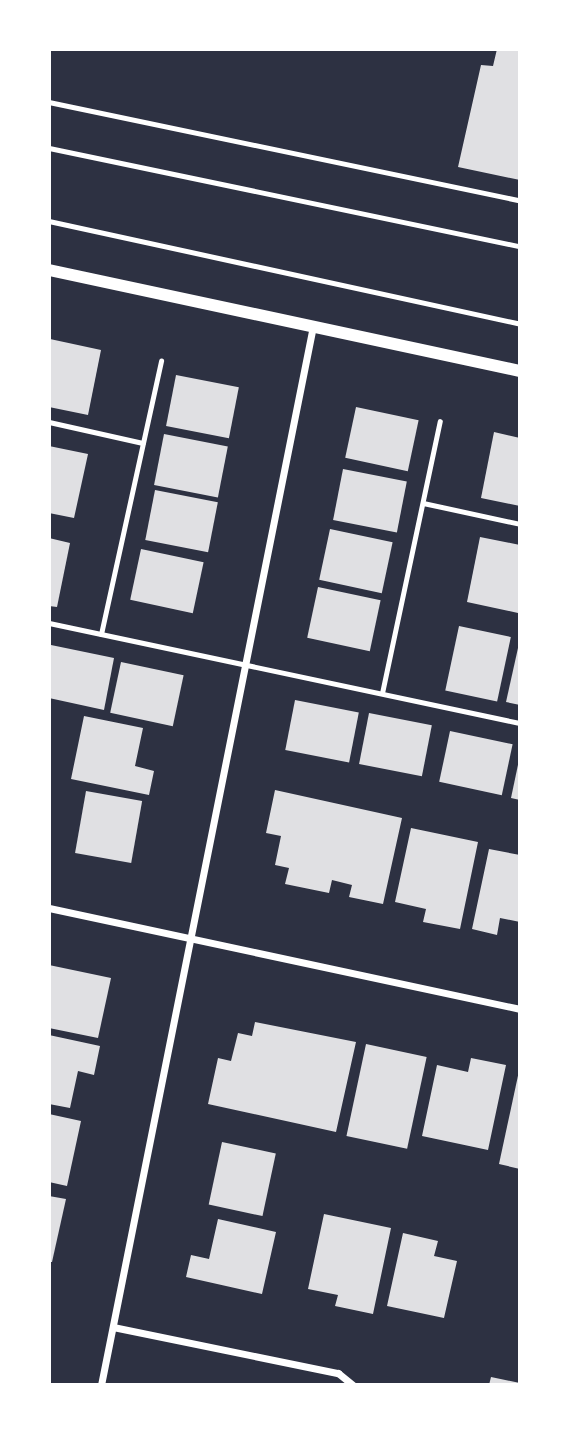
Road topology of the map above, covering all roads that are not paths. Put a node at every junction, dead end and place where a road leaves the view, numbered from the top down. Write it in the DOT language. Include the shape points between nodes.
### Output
graph roads {
  1 [pos="49,148"];
  2 [pos="520,246"];
  3 [pos="49,270"];
  4 [pos="313,325"];
  5 [pos="161,360"];
  6 [pos="520,371"];
  7 [pos="440,421"];
  8 [pos="49,422"];
  9 [pos="144,443"];
  10 [pos="423,503"];
  11 [pos="520,524"];
  12 [pos="49,623"];
  13 [pos="101,634"];
  14 [pos="247,663"];
  15 [pos="382,693"];
  16 [pos="520,723"];
  17 [pos="49,908"];
  18 [pos="192,938"];
  19 [pos="520,1009"];
  20 [pos="113,1327"];
  21 [pos="102,1385"];
  22 [pos="353,1385"];
  1 -- 2 [label="lane"];
  3 -- 4 [label="street"];
  4 -- 6 [label="street"];
  4 -- 14 [label="street"];
  5 -- 9 [label="lane"];
  7 -- 10 [label="lane"];
  8 -- 9 [label="lane"];
  9 -- 13 [label="lane"];
  10 -- 11 [label="lane"];
  10 -- 15 [label="lane"];
  12 -- 13 [label="lane"];
  13 -- 14 [label="lane"];
  14 -- 15 [label="lane"];
  14 -- 18 [label="street"];
  15 -- 16 [label="lane"];
  17 -- 18 [label="street"];
  18 -- 19 [label="street"];
  18 -- 20 [label="street"];
  20 -- 21 [label="street"];
  20 -- 22 [label="street" via="338,1373"];
}
